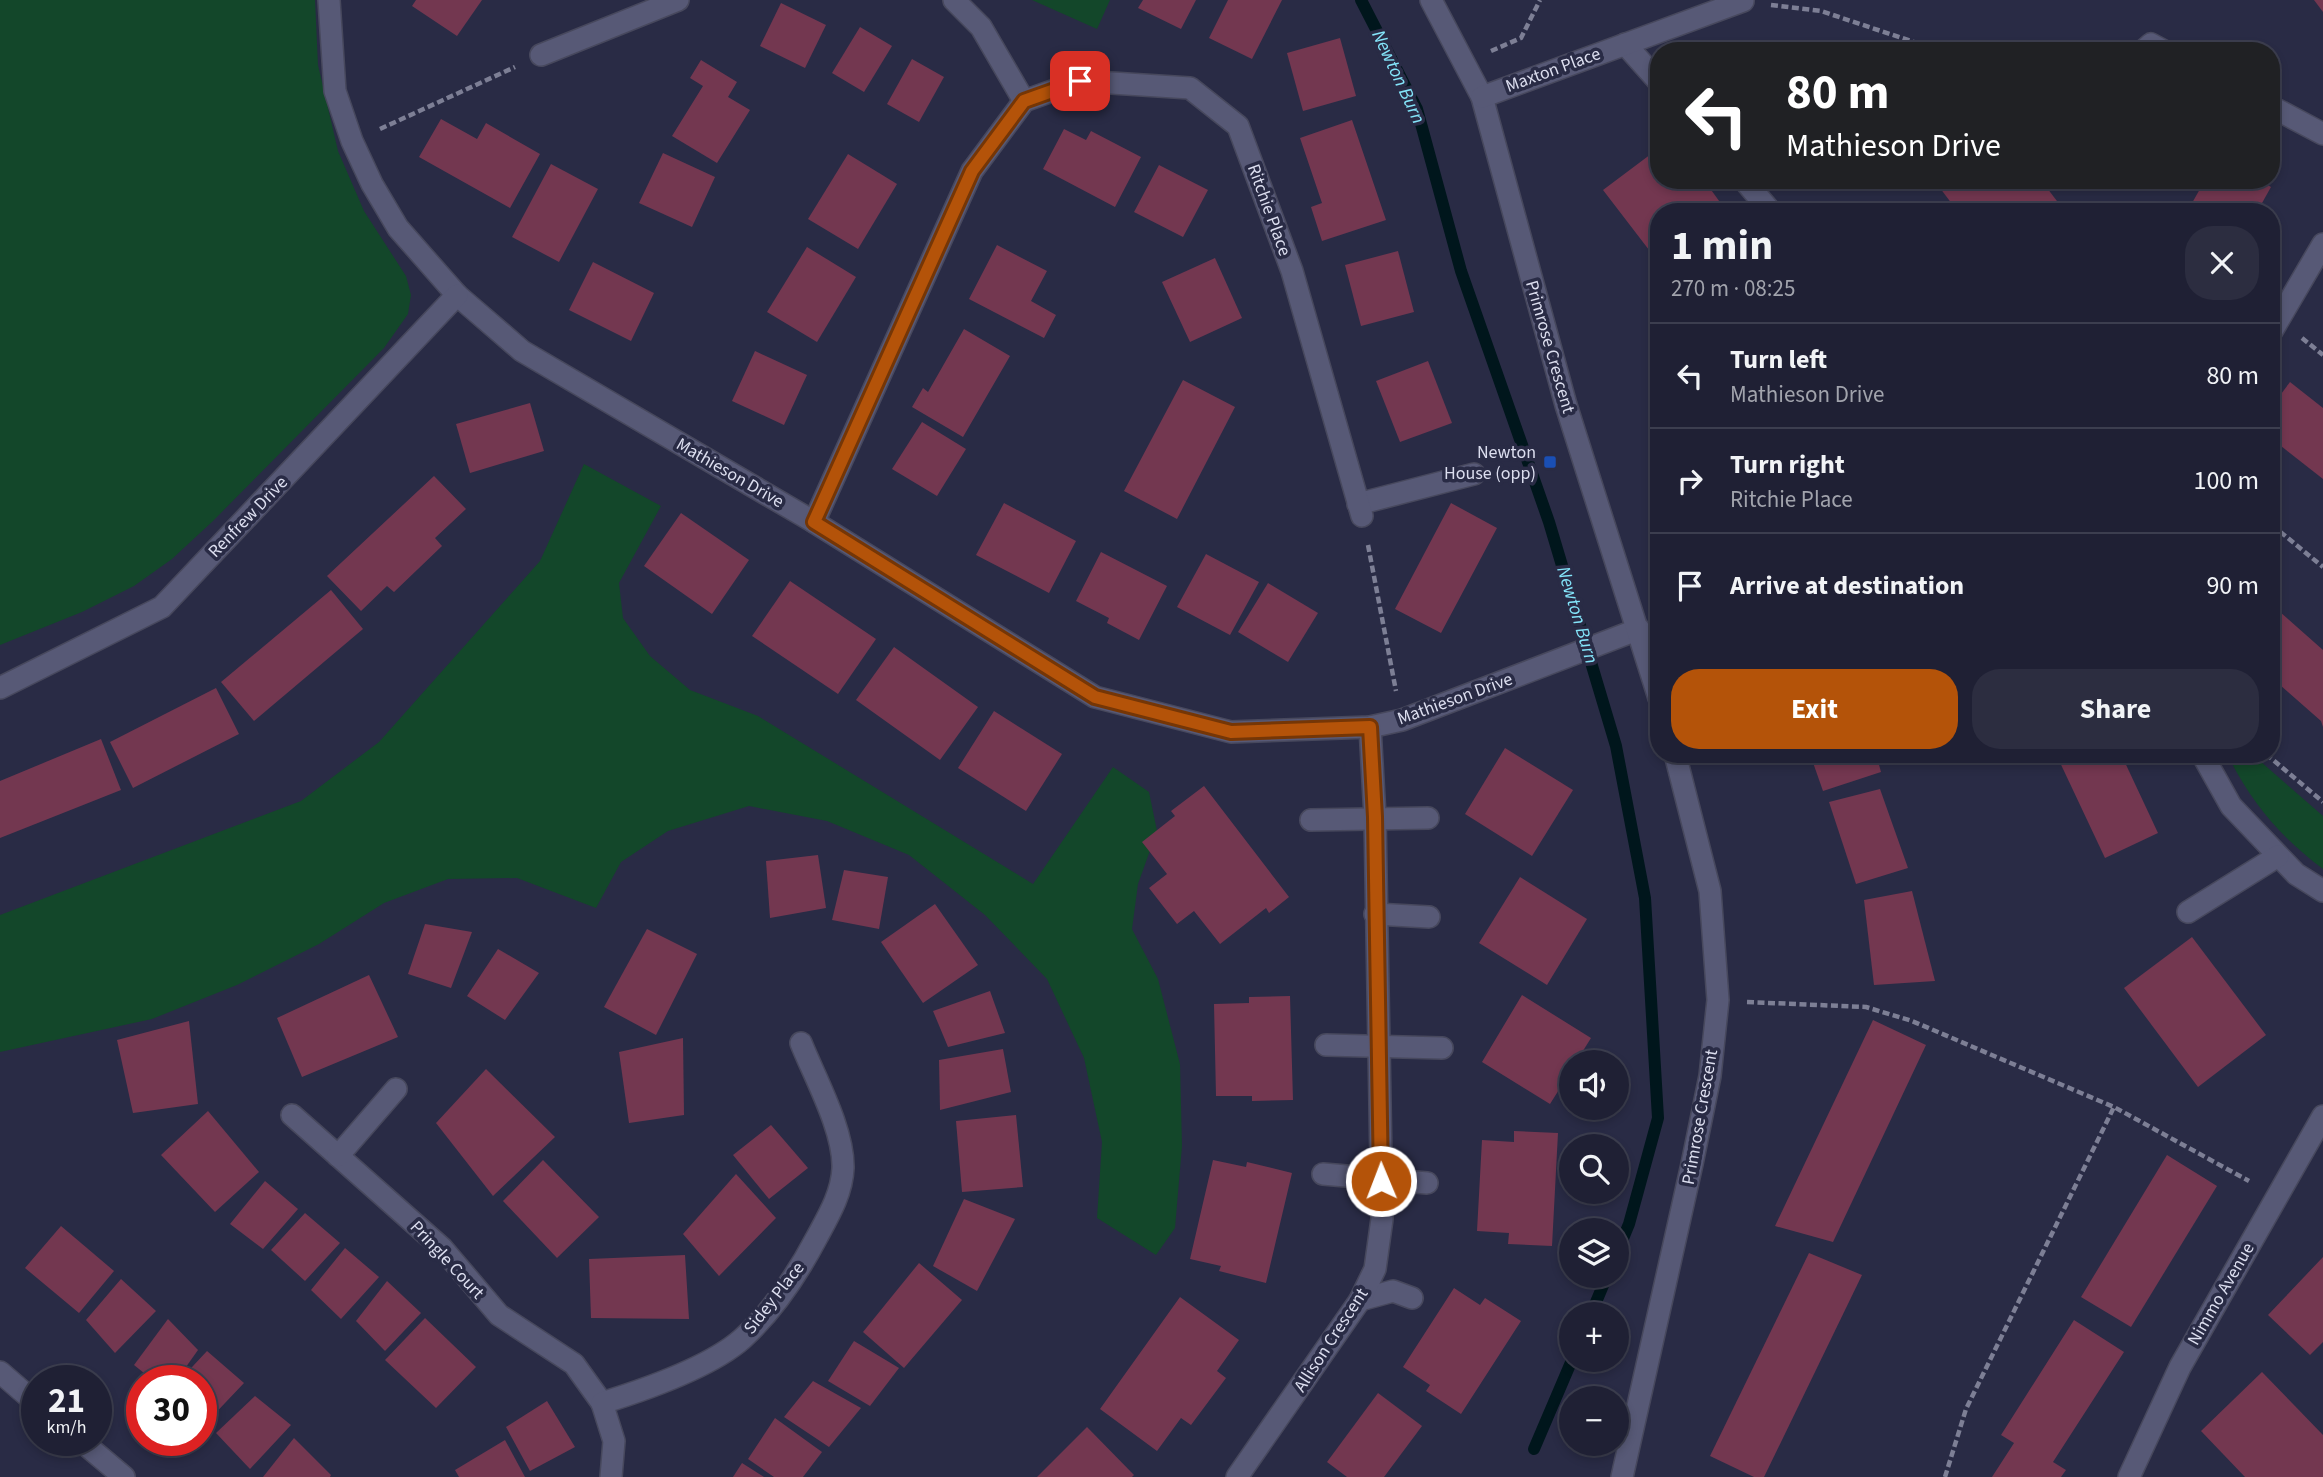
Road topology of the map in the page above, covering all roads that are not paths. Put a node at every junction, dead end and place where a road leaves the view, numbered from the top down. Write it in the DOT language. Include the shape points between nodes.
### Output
graph roads {
  1 [pos="329,0"];
  2 [pos="678,0"];
  3 [pos="954,0"];
  4 [pos="1431,0"];
  5 [pos="1743,1"];
  6 [pos="1625,44"];
  7 [pos="541,55"];
  8 [pos="1650,72"];
  9 [pos="1482,97"];
  10 [pos="1024,101"];
  11 [pos="2280,111"];
  12 [pos="2323,134"];
  13 [pos="1751,189"];
  14 [pos="1763,203"];
  15 [pos="2323,244"];
  16 [pos="457,295"];
  17 [pos="2280,317"];
  18 [pos="1474,474"];
  19 [pos="814,522"];
  20 [pos="1639,629"];
  21 [pos="1650,667"];
  22 [pos="0,688"];
  23 [pos="1370,727"];
  24 [pos="1677,763"];
  25 [pos="2207,763"];
  26 [pos="1375,817"];
  27 [pos="1428,818"];
  28 [pos="1311,820"];
  29 [pos="2278,856"];
  30 [pos="2323,891"];
  31 [pos="2188,912"];
  32 [pos="1376,914"];
  33 [pos="1429,917"];
  34 [pos="801,1043"];
  35 [pos="1326,1045"];
  36 [pos="1379,1045"];
  37 [pos="1442,1048"];
  38 [pos="396,1089"];
  39 [pos="292,1115"];
  40 [pos="2323,1116"];
  41 [pos="338,1156"];
  42 [pos="1323,1174"];
  43 [pos="1381,1181"];
  44 [pos="1427,1183"];
  45 [pos="1412,1298"];
  46 [pos="1360,1300"];
  47 [pos="0,1372"];
  48 [pos="21,1390"];
  49 [pos="602,1403"];
  50 [pos="99,1456"];
  51 [pos="124,1477"];
  52 [pos="611,1477"];
  53 [pos="1237,1477"];
  54 [pos="1622,1477"];
  55 [pos="2129,1477"];
  1 -- 16 [label="street, Mathieson Drive" via="335,91 352,141 398,228"];
  2 -- 7 [label="street"];
  3 -- 10 [label="street" via="981,27"];
  4 -- 9 [label="street, Primrose Crescent"];
  5 -- 6 [label="street, Maxton Place"];
  6 -- 8 [label="street"];
  6 -- 9 [label="street, Maxton Place"];
  9 -- 20 [label="street, Primrose Crescent" via="1566,405"];
  10 -- 18 [label="street, Ritchie Place" via="1080,81 1190,88 1238,126 1292,271 1360,510"];
  10 -- 19 [label="street" via="972,171"];
  11 -- 12 [label="street"];
  13 -- 14 [label="street"];
  15 -- 17 [label="street"];
  16 -- 19 [label="street, Mathieson Drive" via="522,351"];
  16 -- 22 [label="street, Renfrew Drive" via="162,607"];
  19 -- 23 [label="street, Mathieson Drive" via="1095,697 1231,732"];
  20 -- 21 [label="street, Primrose Crescent"];
  20 -- 23 [label="street, Mathieson Drive" via="1402,720"];
  23 -- 26 [label="street, Allison Crescent"];
  24 -- 54 [label="street, Primrose Crescent" via="1710,891 1718,1000 1710,1076"];
  25 -- 29 [label="street" via="2231,807"];
  26 -- 27 [label="street"];
  26 -- 28 [label="street"];
  26 -- 32 [label="street, Allison Crescent"];
  29 -- 30 [label="street"];
  29 -- 31 [label="street"];
  32 -- 33 [label="street"];
  32 -- 36 [label="street, Allison Crescent"];
  34 -- 49 [label="street, Sidey Place" via="841,1144 843,1170 835,1204 803,1264 740,1340 674,1376"];
  35 -- 36 [label="street"];
  36 -- 37 [label="street"];
  36 -- 43 [label="street, Allison Crescent"];
  38 -- 41 [label="street"];
  39 -- 41 [label="street, Pringle Court"];
  40 -- 55 [label="street, Nimmo Avenue" via="2180,1367"];
  41 -- 49 [label="street, Pringle Court" via="442,1248 499,1315 574,1364"];
  42 -- 43 [label="street"];
  43 -- 44 [label="street"];
  43 -- 46 [label="street, Allison Crescent" via="1382,1219 1375,1269"];
  45 -- 46 [label="street" via="1393,1291"];
  46 -- 53 [label="street, Allison Crescent"];
  47 -- 48 [label="street"];
  49 -- 52 [label="street" via="614,1441"];
  50 -- 51 [label="street"];
}
